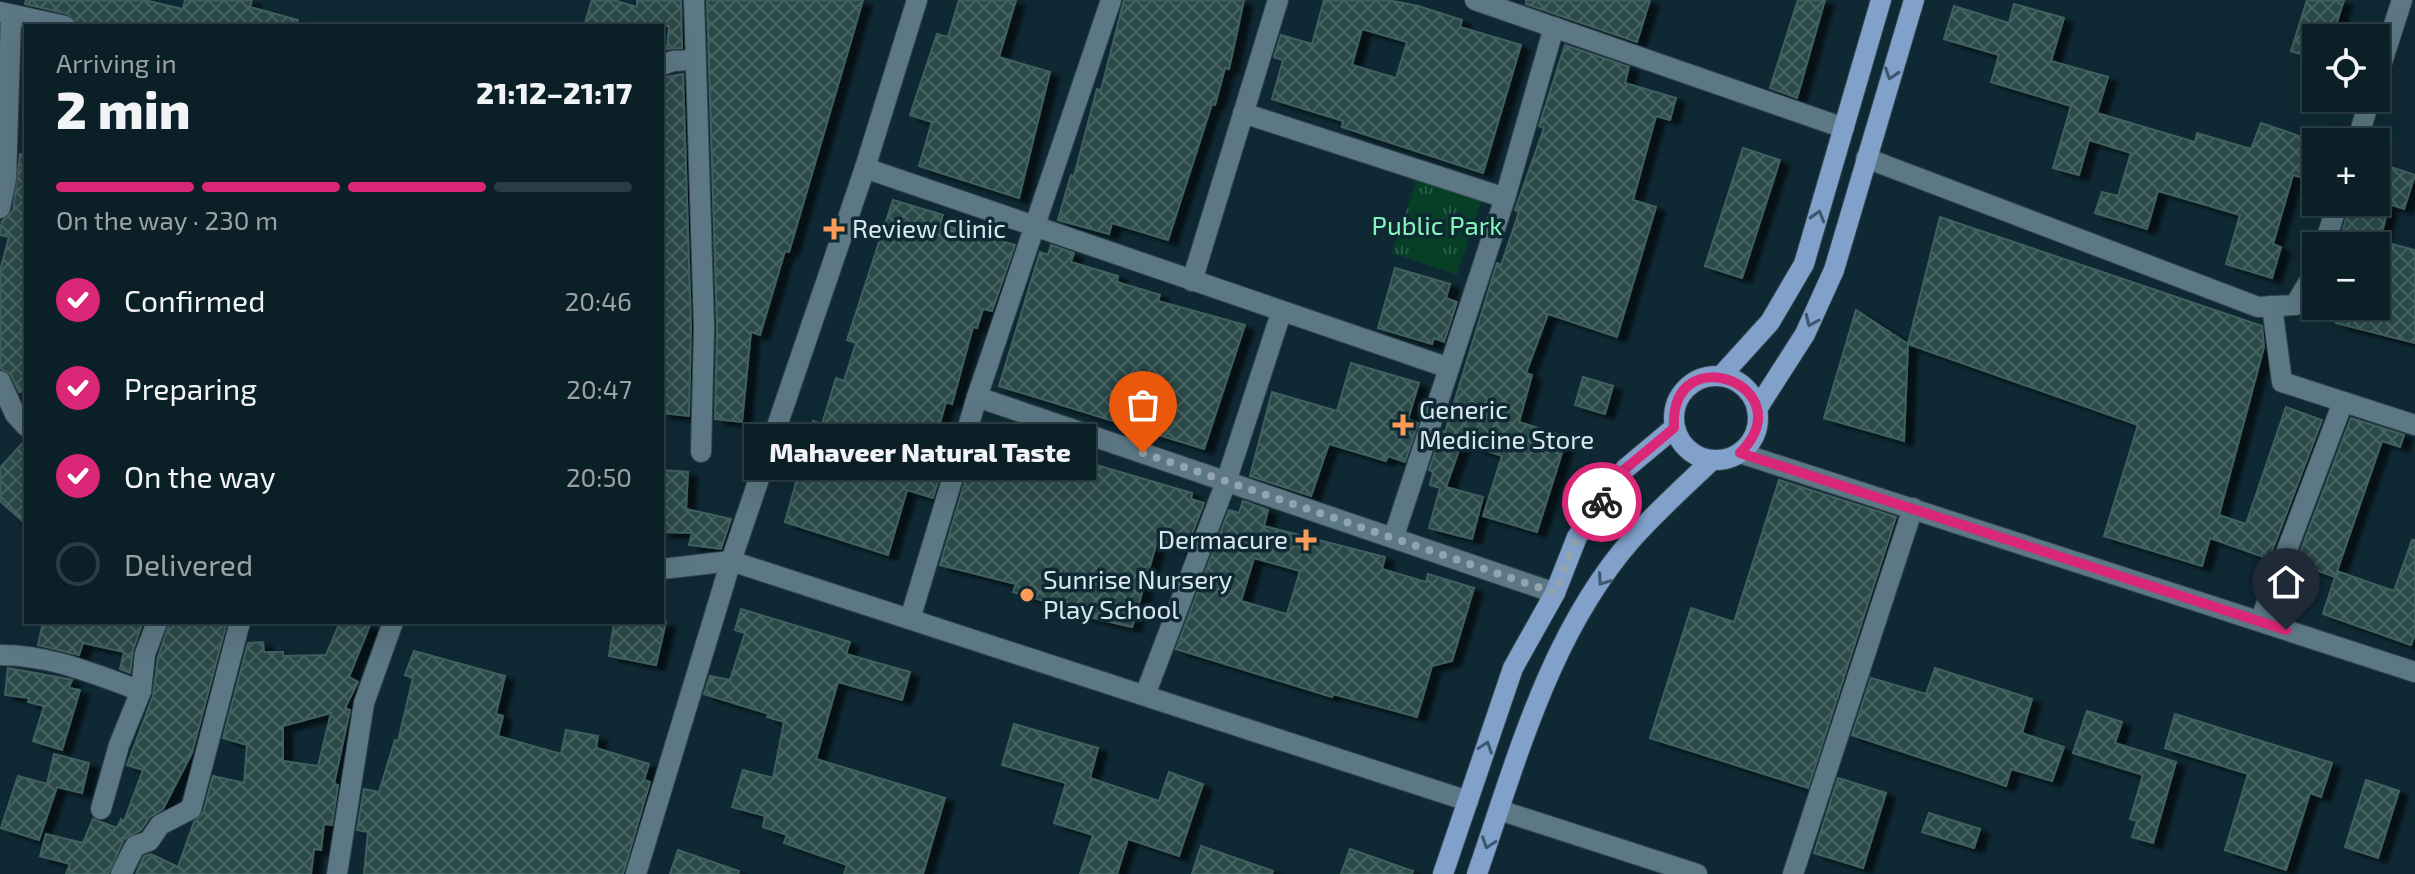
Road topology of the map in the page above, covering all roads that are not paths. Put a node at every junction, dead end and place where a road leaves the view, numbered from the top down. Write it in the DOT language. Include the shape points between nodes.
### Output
graph roads {
  1 [pos="694,0"];
  2 [pos="917,0"];
  3 [pos="1111,0"];
  4 [pos="1278,0"];
  5 [pos="1475,0"];
  6 [pos="1881,0"];
  7 [pos="1914,0"];
  8 [pos="2402,0"];
  9 [pos="5,14"];
  10 [pos="55,24"];
  11 [pos="1554,27"];
  12 [pos="2390,37"];
  13 [pos="694,60"];
  14 [pos="664,64"];
  15 [pos="18,82"];
  16 [pos="1243,113"];
  17 [pos="1844,128"];
  18 [pos="1866,158"];
  19 [pos="865,168"];
  20 [pos="11,181"];
  21 [pos="1505,198"];
  22 [pos="0,208"];
  23 [pos="1035,226"];
  24 [pos="1192,281"];
  25 [pos="2302,293"];
  26 [pos="2272,306"];
  27 [pos="1281,313"];
  28 [pos="1449,368"];
  29 [pos="1721,376"];
  30 [pos="0,381"];
  31 [pos="977,397"];
  32 [pos="2343,402"];
  33 [pos="1757,409"];
  34 [pos="24,424"];
  35 [pos="2415,425"];
  36 [pos="1674,428"];
  37 [pos="701,452"];
  38 [pos="1740,453"];
  39 [pos="1711,461"];
  40 [pos="1226,482"];
  41 [pos="1913,508"];
  42 [pos="1394,536"];
  43 [pos="731,561"];
  44 [pos="664,569"];
  45 [pos="1555,593"];
  46 [pos="910,619"];
  47 [pos="2260,621"];
  48 [pos="156,624"];
  49 [pos="239,624"];
  50 [pos="392,624"];
  51 [pos="0,655"];
  52 [pos="2415,672"];
  53 [pos="141,691"];
  54 [pos="1145,695"];
  55 [pos="1468,801"];
  56 [pos="101,809"];
  57 [pos="1499,810"];
  58 [pos="121,874"];
  59 [pos="337,874"];
  60 [pos="636,874"];
  61 [pos="1443,874"];
  62 [pos="1477,874"];
  63 [pos="1697,874"];
  64 [pos="1793,874"];
  1 -- 13 [label="street"];
  2 -- 19 [label="street"];
  3 -- 23 [label="street"];
  4 -- 16 [label="street"];
  5 -- 11 [label="street"];
  6 -- 17 [label="main road"];
  7 -- 18 [label="main road, one-way"];
  8 -- 12 [label="street"];
  9 -- 10 [label="street"];
  9 -- 15 [label="street"];
  11 -- 17 [label="street"];
  11 -- 21 [label="street"];
  13 -- 14 [label="street"];
  13 -- 37 [label="street" via="704,327"];
  15 -- 20 [label="street"];
  16 -- 21 [label="street"];
  16 -- 24 [label="street"];
  29 -- 17 [label="main road, one-way" via="1770,322 1804,264"];
  18 -- 26 [label="street" via="2258,307"];
  18 -- 33 [label="main road, one-way" via="1834,270 1805,334"];
  19 -- 23 [label="street"];
  19 -- 43 [label="street"];
  20 -- 22 [label="street"];
  21 -- 28 [label="street"];
  23 -- 24 [label="street"];
  23 -- 31 [label="street"];
  24 -- 27 [label="street"];
  25 -- 26 [label="street" via="2295,305"];
  26 -- 32 [label="street" via="2282,382"];
  27 -- 28 [label="street"];
  27 -- 40 [label="street"];
  28 -- 42 [label="street"];
  29 -- 33 [label="main road" via="1739,382"];
  29 -- 36 [label="main road" via="1692,383 1680,395"];
  30 -- 34 [label="street"];
  31 -- 40 [label="street"];
  31 -- 46 [label="street"];
  32 -- 35 [label="street"];
  32 -- 47 [label="street"];
  33 -- 38 [label="main road" via="1752,441"];
  36 -- 39 [label="main road" via="1693,454"];
  36 -- 45 [label="main road" via="1625,469 1577,537"];
  38 -- 39 [label="main road"];
  38 -- 41 [label="street"];
  39 -- 57 [label="main road, one-way" via="1632,539 1596,590 1544,682"];
  40 -- 42 [label="street"];
  40 -- 54 [label="street"];
  41 -- 47 [label="street"];
  41 -- 64 [label="street"];
  42 -- 45 [label="street"];
  43 -- 44 [label="street"];
  43 -- 46 [label="street"];
  43 -- 60 [label="street"];
  55 -- 45 [label="main road, one-way" via="1513,668"];
  46 -- 54 [label="street"];
  47 -- 52 [label="street"];
  48 -- 53 [label="street" via="145,654"];
  49 -- 58 [label="street" via="191,809 135,846"];
  50 -- 59 [label="street" via="364,703"];
  51 -- 53 [label="street" via="60,662"];
  53 -- 56 [label="street"];
  54 -- 55 [label="street"];
  55 -- 61 [label="main road"];
  57 -- 62 [label="main road, one-way"];
  57 -- 63 [label="street"];
}
